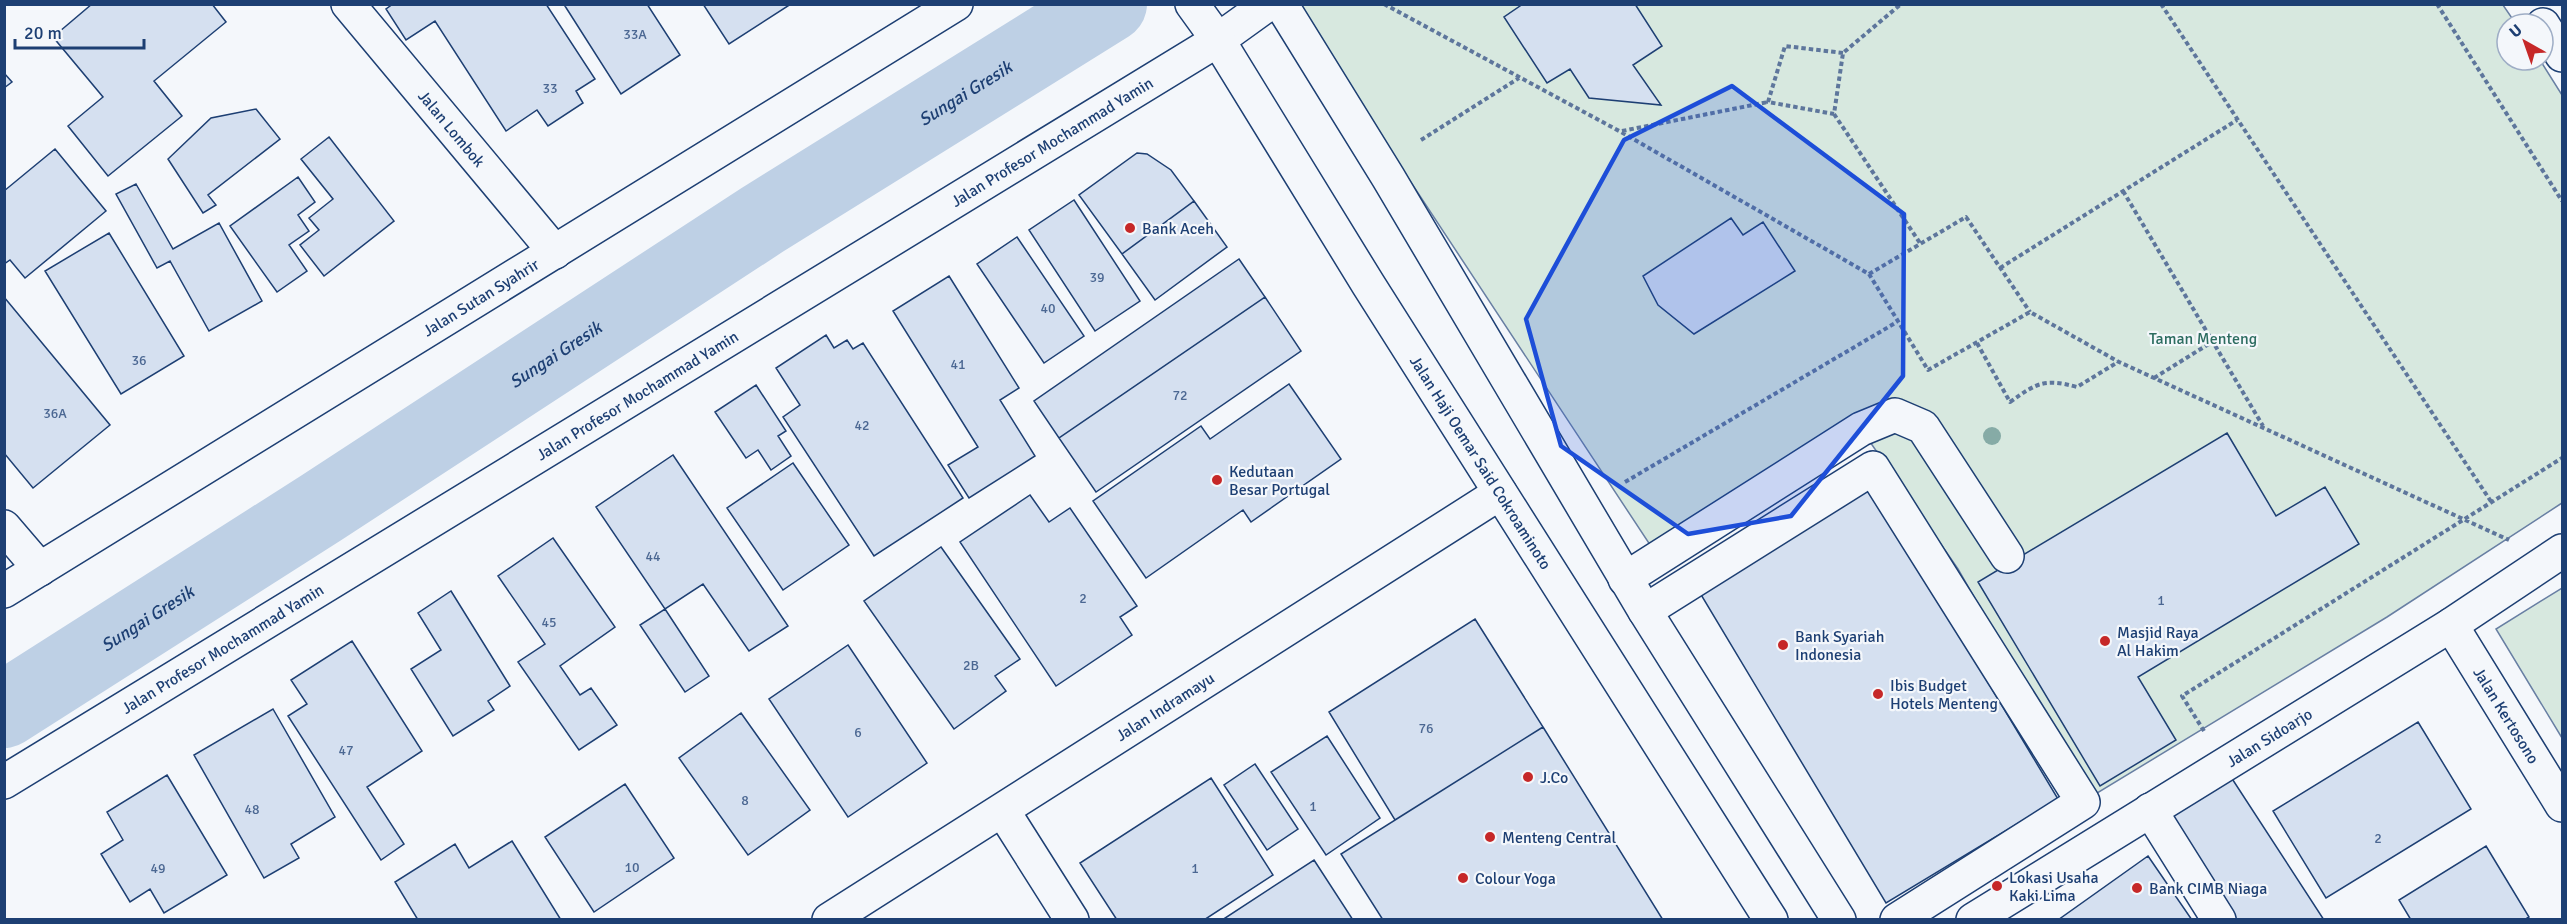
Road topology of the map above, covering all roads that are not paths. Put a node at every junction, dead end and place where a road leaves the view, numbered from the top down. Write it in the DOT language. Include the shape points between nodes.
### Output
graph roads {
  1 [pos="348,4"];
  2 [pos="956,4"];
  3 [pos="1268,4"];
  4 [pos="1281,4"];
  5 [pos="1206,23"];
  6 [pos="555,252"];
  7 [pos="1500,493"];
  8 [pos="4,527"];
  9 [pos="2007,555"];
  10 [pos="2556,556"];
  11 [pos="40,569"];
  12 [pos="1625,579"];
  13 [pos="4,591"];
  14 [pos="1645,611"];
  15 [pos="2451,625"];
  16 [pos="4,782"];
  17 [pos="2562,805"];
  18 [pos="2150,810"];
  19 [pos="1003,811"];
  20 [pos="829,920"];
  21 [pos="1072,920"];
  22 [pos="1771,920"];
  23 [pos="1839,920"];
  24 [pos="1897,920"];
  25 [pos="1973,920"];
  26 [pos="2219,920"];
  1 -- 6 [label="street, Jalan Lombok"];
  2 -- 6 [label="street, Jalan Sutan Syahrir"];
  3 -- 5 [label="street, Jalan Profesor Mochammad Yamin"];
  4 -- 12 [label="street" via="1388,177"];
  5 -- 7 [label="street, Jalan Haji Oemar Said Cokroaminoto"];
  5 -- 16 [label="street, Jalan Profesor Mochammad Yamin"];
  6 -- 11 [label="street, Jalan Sutan Syahrir"];
  7 -- 19 [label="street, Jalan Indramayu"];
  7 -- 22 [label="street, Jalan Haji Oemar Said Cokroaminoto"];
  8 -- 11 [label="street"];
  9 -- 12 [label="street" via="1923,427 1895,415 1861,429"];
  10 -- 15 [label="street, Jalan Sidoarjo"];
  11 -- 13 [label="street, Jalan Sutan Syahrir"];
  12 -- 14 [label="street"];
  14 -- 23 [label="street"];
  14 -- 24 [label="street" via="1873,468 2083,802"];
  15 -- 17 [label="street, Jalan Kertosono"];
  15 -- 18 [label="street, Jalan Sidoarjo"];
  18 -- 25 [label="street, Jalan Sidoarjo"];
  18 -- 26 [label="street"];
  19 -- 20 [label="street, Jalan Indramayu"];
  19 -- 21 [label="street"];
}
